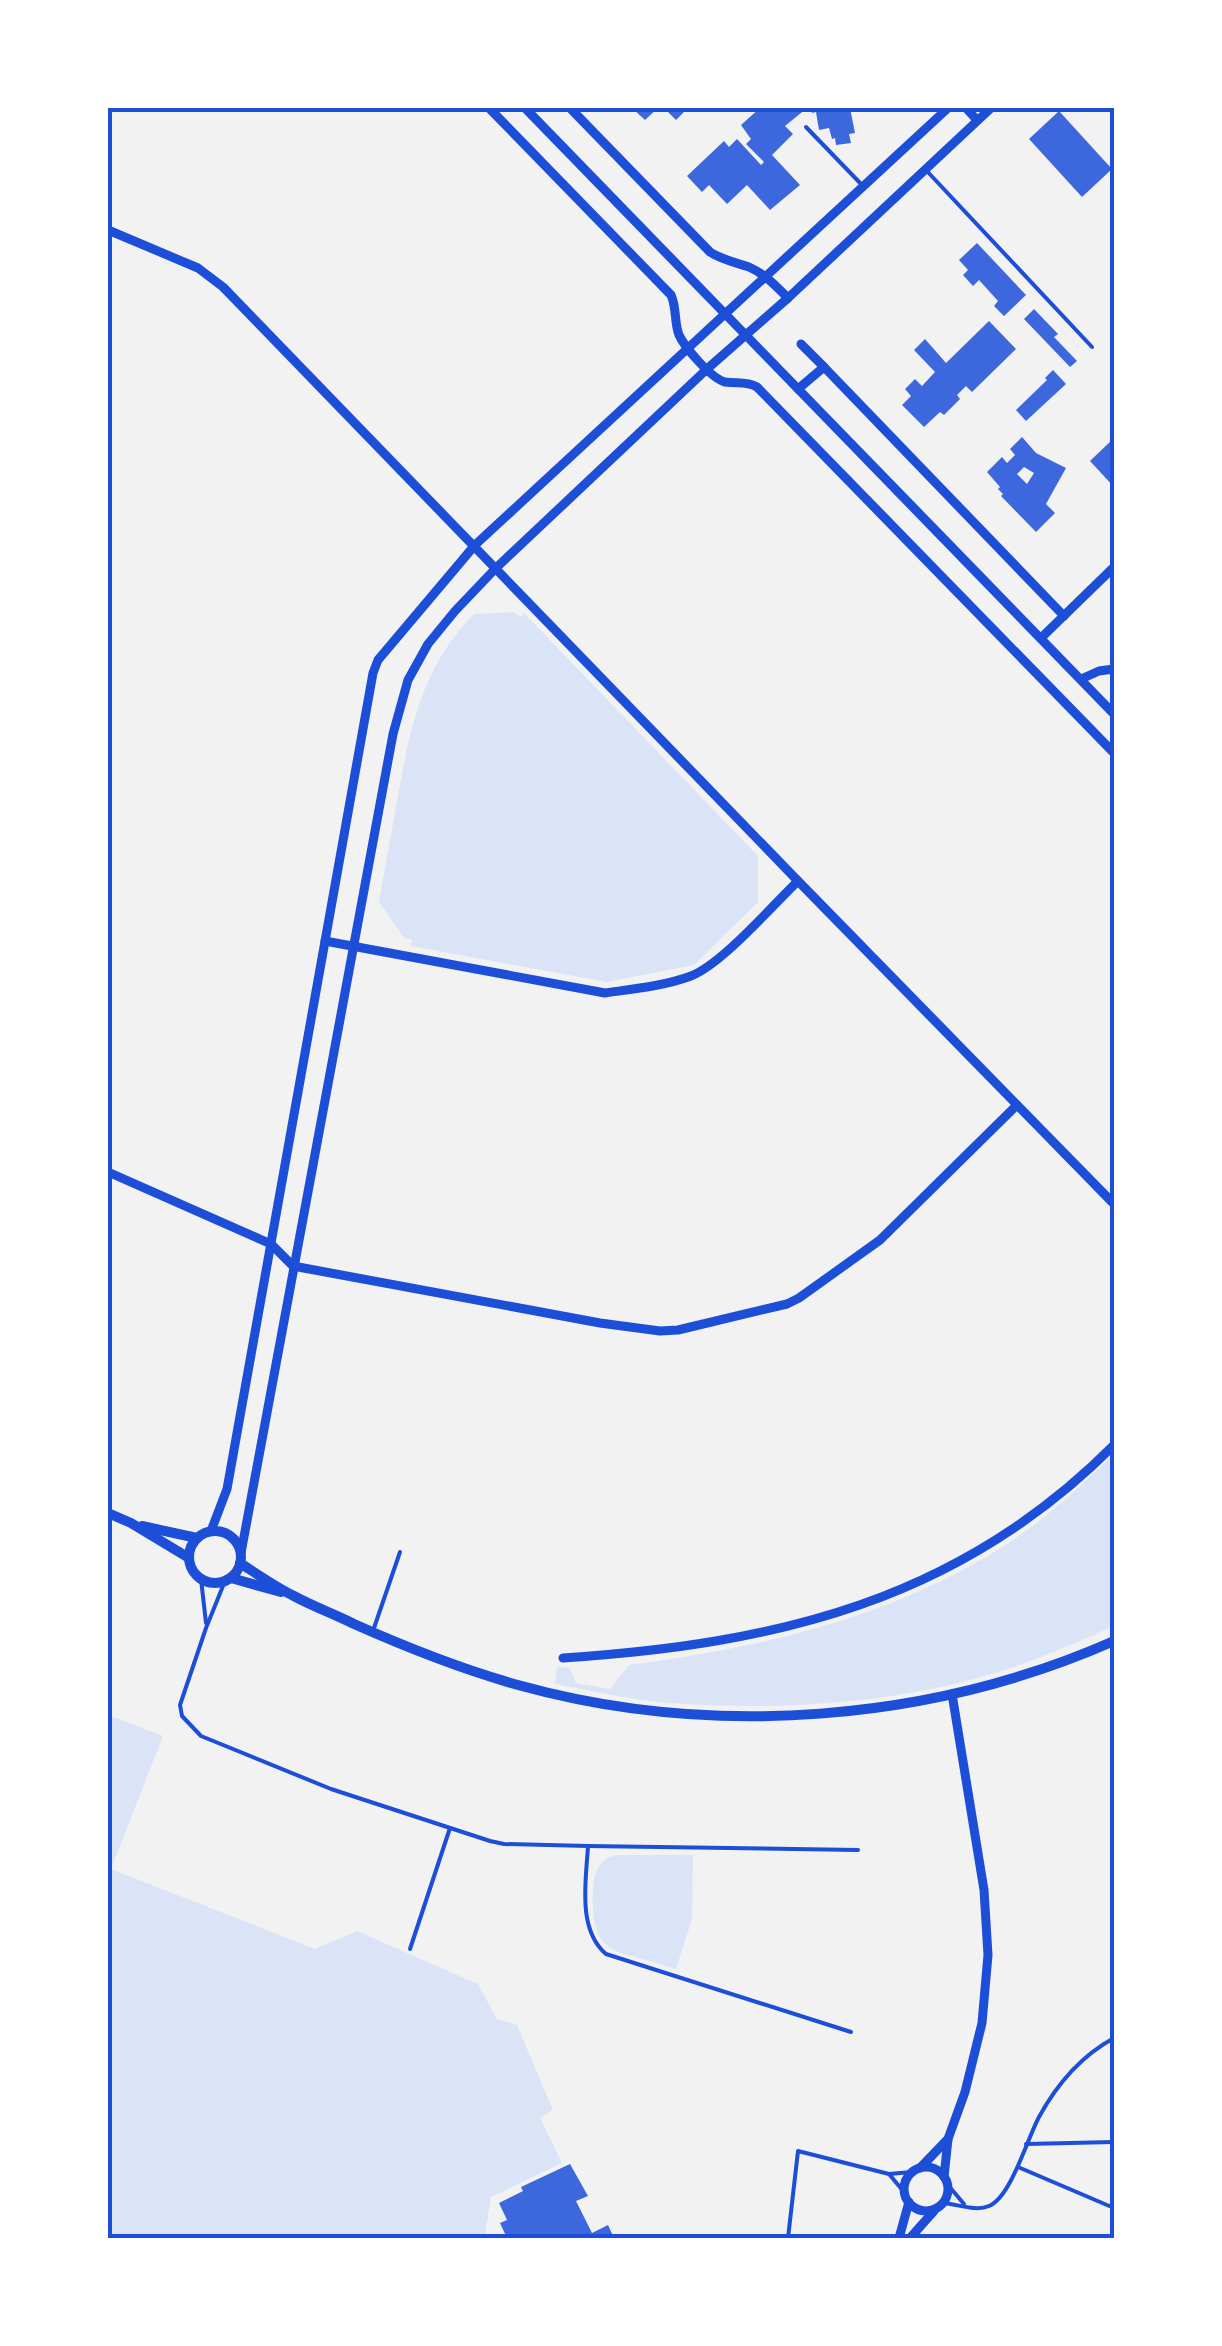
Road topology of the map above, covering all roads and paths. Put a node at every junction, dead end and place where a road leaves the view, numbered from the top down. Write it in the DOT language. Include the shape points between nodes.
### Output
graph roads {
  1 [pos="489,108"];
  2 [pos="525,108"];
  3 [pos="570,108"];
  4 [pos="948,108"];
  5 [pos="966,108"];
  6 [pos="991,108"];
  7 [pos="977,120"];
  8 [pos="806,127"];
  9 [pos="925,169"];
  10 [pos="864,186"];
  11 [pos="108,230"];
  12 [pos="767,276"];
  13 [pos="788,298"];
  14 [pos="726,314"];
  15 [pos="746,335"];
  16 [pos="802,344"];
  17 [pos="1092,347"];
  18 [pos="688,350"];
  19 [pos="824,367"];
  20 [pos="707,369"];
  21 [pos="798,389"];
  22 [pos="475,545"];
  23 [pos="1114,566"];
  24 [pos="496,568"];
  25 [pos="1064,616"];
  26 [pos="1041,638"];
  27 [pos="1114,670"];
  28 [pos="1081,679"];
  29 [pos="1114,714"];
  30 [pos="1114,753"];
  31 [pos="798,880"];
  32 [pos="325,941"];
  33 [pos="353,946"];
  34 [pos="1017,1104"];
  35 [pos="108,1172"];
  36 [pos="1114,1204"];
  37 [pos="271,1244"];
  38 [pos="293,1266"];
  39 [pos="1114,1445"];
  40 [pos="108,1513"];
  41 [pos="131,1524"];
  42 [pos="211,1531"];
  43 [pos="198,1538"];
  44 [pos="400,1552"];
  45 [pos="189,1558"];
  46 [pos="241,1558"];
  47 [pos="201,1580"];
  48 [pos="228,1580"];
  49 [pos="292,1595"];
  50 [pos="206,1628"];
  51 [pos="373,1632"];
  52 [pos="1114,1641"];
  53 [pos="563,1658"];
  54 [pos="952,1694"];
  55 [pos="450,1828"];
  56 [pos="588,1846"];
  57 [pos="858,1850"];
  58 [pos="410,1949"];
  59 [pos="851,2032"];
  60 [pos="1114,2038"];
  61 [pos="948,2139"];
  62 [pos="1114,2142"];
  63 [pos="1026,2144"];
  64 [pos="1016,2166"];
  65 [pos="916,2170"];
  66 [pos="889,2174"];
  67 [pos="946,2181"];
  68 [pos="906,2197"];
  69 [pos="964,2204"];
  70 [pos="939,2206"];
  71 [pos="1114,2208"];
  72 [pos="788,2238"];
  73 [pos="899,2238"];
  74 [pos="910,2238"];
  1 -- 18 [label="street" via="671,295"];
  2 -- 14 [label="street"];
  3 -- 12 [label="street" via="713,254"];
  4 -- 10 [label="street"];
  5 -- 7 [label="street"];
  6 -- 7 [label="street"];
  7 -- 9 [label="street"];
  8 -- 10 [label="lane"];
  9 -- 13 [label="street"];
  9 -- 17 [label="lane"];
  10 -- 12 [label="street"];
  11 -- 22 [label="street" via="198,268 222,287"];
  12 -- 13 [label="street"];
  12 -- 14 [label="street"];
  13 -- 15 [label="street"];
  14 -- 15 [label="street"];
  14 -- 18 [label="street"];
  15 -- 20 [label="street"];
  15 -- 21 [label="street"];
  16 -- 19 [label="street"];
  18 -- 20 [label="street"];
  18 -- 22 [label="street"];
  19 -- 21 [label="street"];
  19 -- 25 [label="street"];
  20 -- 24 [label="street"];
  20 -- 30 [label="street" via="721,381 757,386"];
  21 -- 26 [label="street"];
  22 -- 24 [label="street"];
  22 -- 32 [label="street" via="376,666"];
  23 -- 25 [label="street"];
  24 -- 31 [label="street"];
  24 -- 33 [label="street" via="428,644 402,698"];
  25 -- 26 [label="street"];
  26 -- 28 [label="street"];
  27 -- 28 [label="street"];
  28 -- 29 [label="street"];
  31 -- 33 [label="street" via="712,964 692,976 620,991"];
  31 -- 34 [label="street"];
  32 -- 33 [label="street"];
  32 -- 37 [label="street"];
  33 -- 38 [label="street"];
  34 -- 36 [label="street"];
  34 -- 38 [label="street" via="880,1240 799,1298 678,1330 600,1323"];
  35 -- 37 [label="street"];
  37 -- 38 [label="street"];
  37 -- 42 [label="street" via="226,1489"];
  38 -- 46 [label="street"];
  39 -- 53 [label="street" via="1009,1532 900,1590 753,1636"];
  40 -- 41 [label="street"];
  41 -- 43 [label="street"];
  41 -- 45 [label="street"];
  42 -- 43 [label="street"];
  42 -- 46 [label="street" via="230,1536"];
  43 -- 45 [label="street"];
  44 -- 51 [label="lane"];
  45 -- 47 [label="street"];
  46 -- 48 [label="street"];
  46 -- 49 [label="street"];
  47 -- 48 [label="street"];
  47 -- 50 [label="lane"];
  48 -- 49 [label="street"];
  48 -- 50 [label="lane"];
  49 -- 51 [label="street"];
  50 -- 55 [label="lane" via="180,1705 201,1736 330,1789"];
  51 -- 54 [label="street" via="522,1686 658,1711 816,1714"];
  52 -- 54 [label="street"];
  54 -- 61 [label="street" via="988,1955 975,2058"];
  55 -- 56 [label="lane" via="504,1844"];
  55 -- 58 [label="lane"];
  56 -- 57 [label="lane"];
  56 -- 59 [label="lane" via="589,1932 606,1954"];
  60 -- 63 [label="lane" via="1062,2082"];
  61 -- 65 [label="street"];
  61 -- 67 [label="street"];
  62 -- 63 [label="lane"];
  63 -- 64 [label="lane"];
  64 -- 69 [label="lane" via="993,2204"];
  64 -- 71 [label="lane"];
  65 -- 66 [label="lane"];
  65 -- 67 [label="street" via="938,2170"];
  65 -- 68 [label="street" via="906,2181"];
  66 -- 68 [label="lane"];
  66 -- 72 [label="lane" via="798,2151"];
  67 -- 69 [label="lane"];
  67 -- 70 [label="street"];
  68 -- 70 [label="street" via="917,2209"];
  68 -- 73 [label="street"];
  69 -- 70 [label="lane"];
  70 -- 74 [label="street"];
}
